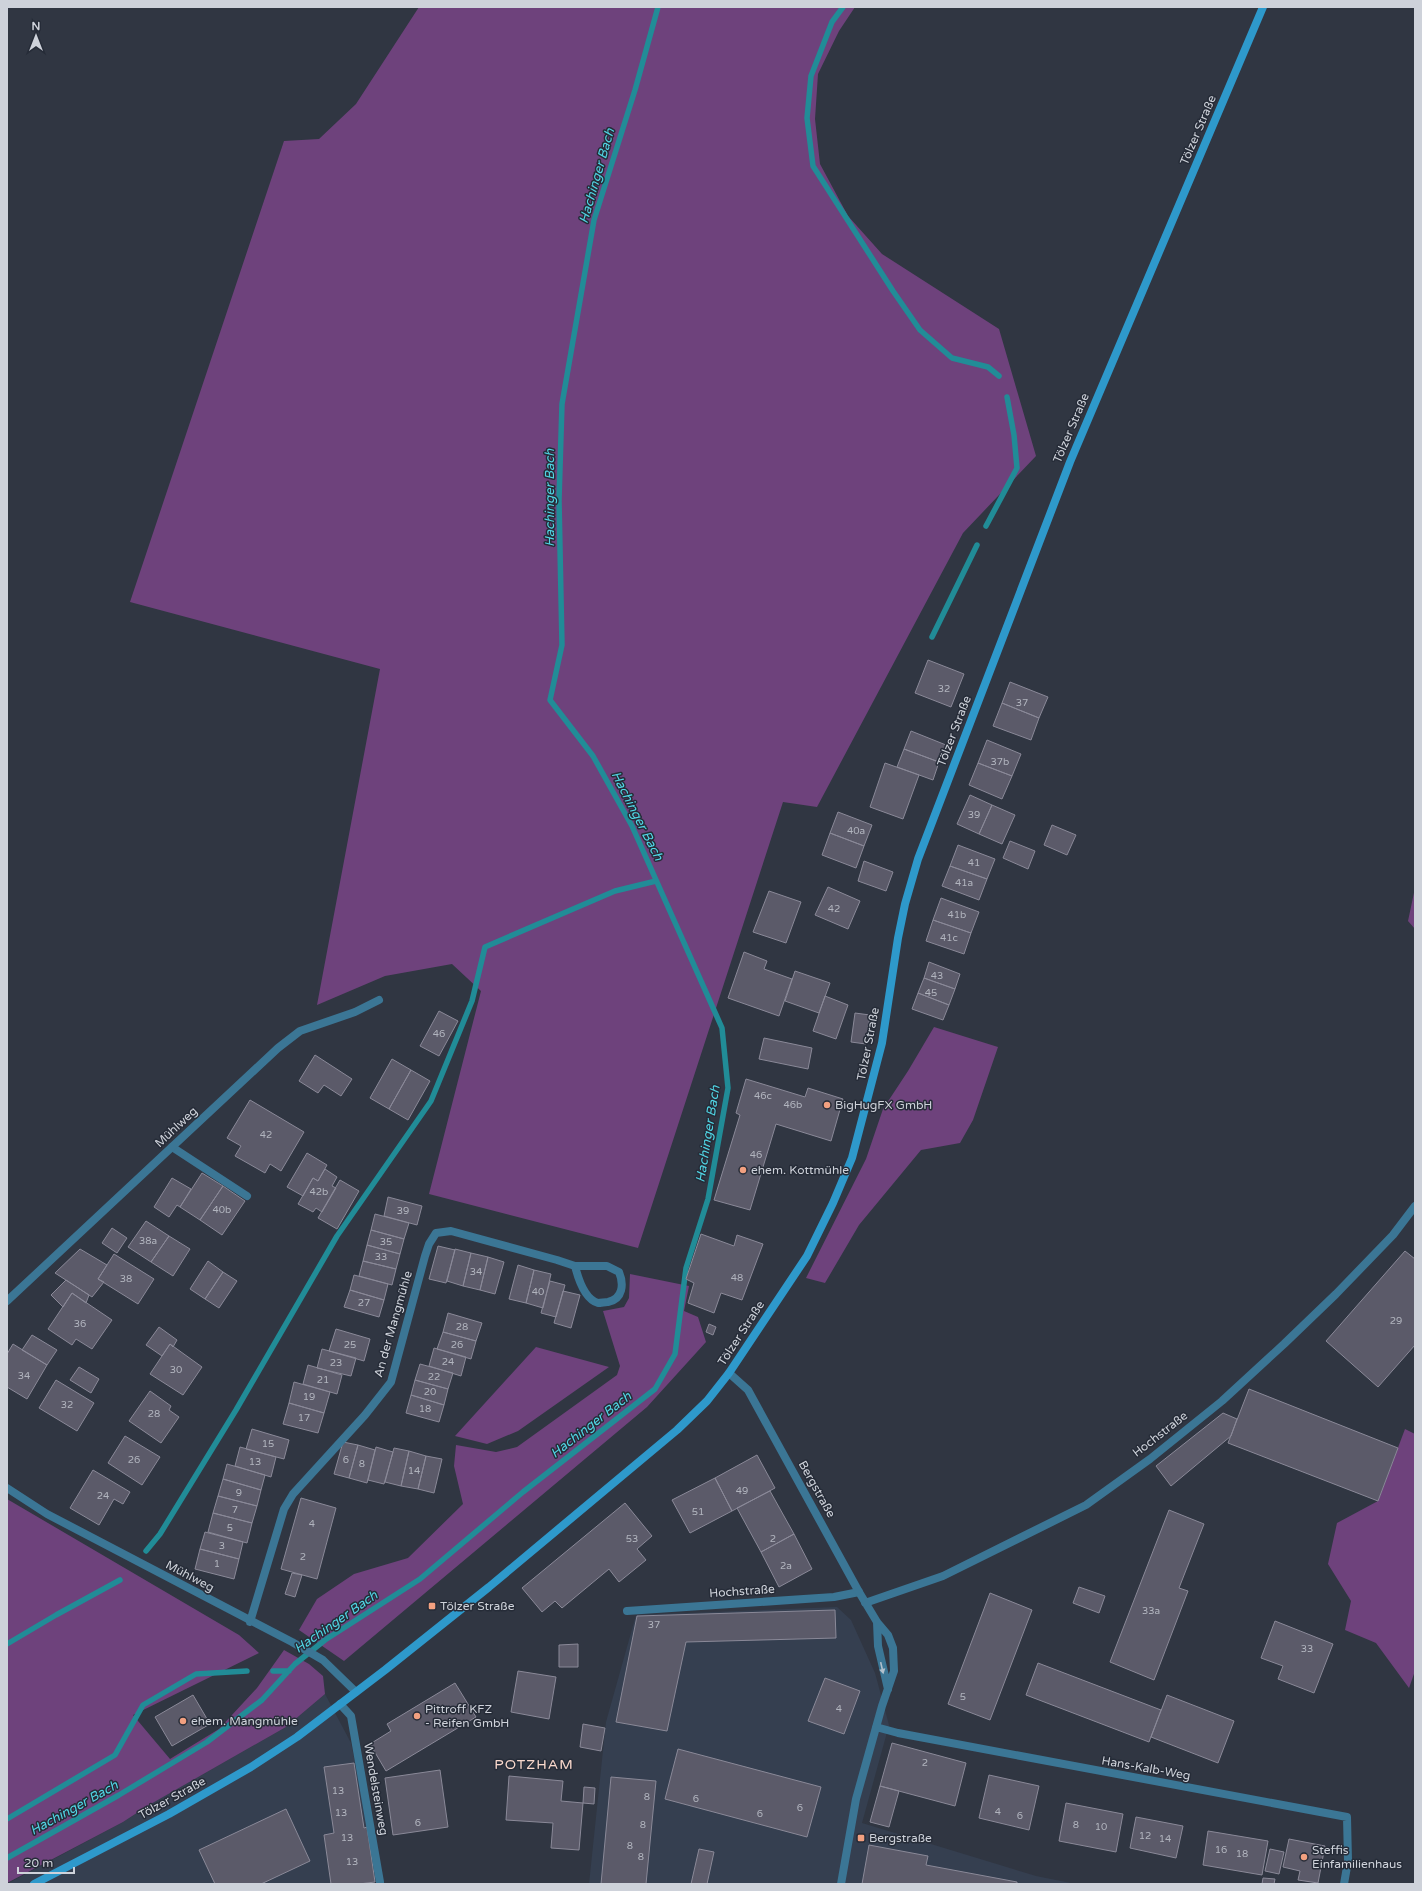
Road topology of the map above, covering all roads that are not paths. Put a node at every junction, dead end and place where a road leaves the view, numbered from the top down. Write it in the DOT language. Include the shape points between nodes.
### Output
graph roads {
  1 [pos="1263,7"];
  2 [pos="379,1000"];
  3 [pos="172,1147"];
  4 [pos="247,1196"];
  5 [pos="1415,1206"];
  6 [pos="575,1266"];
  7 [pos="7,1301"];
  8 [pos="729,1373"];
  9 [pos="7,1488"];
  10 [pos="859,1592"];
  11 [pos="865,1603"];
  12 [pos="626,1611"];
  13 [pos="250,1622"];
  14 [pos="877,1622"];
  15 [pos="888,1690"];
  16 [pos="356,1692"];
  17 [pos="340,1704"];
  18 [pos="876,1727"];
  19 [pos="380,1882"];
  20 [pos="34,1884"];
  21 [pos="841,1884"];
  22 [pos="1344,1884"];
  1 -- 8 [label="main road, Tölzer Straße" via="1070,462 918,859 900,931 882,1043 852,1158 807,1256"];
  2 -- 3 [label="street, Mühlweg" via="355,1012 300,1031 278,1048"];
  3 -- 4 [label="street"];
  3 -- 7 [label="street, Mühlweg"];
  5 -- 11 [label="street, Hochstraße" via="1393,1235 1336,1294 1222,1401 1099,1496 1086,1505 943,1576"];
  6 -- 6 [label="street, An der Mangmühle" via="578,1279 591,1298 598,1303 618,1297 623,1287 620,1272 607,1266"];
  6 -- 13 [label="street, An der Mangmühle" via="451,1231 436,1234 425,1256 391,1382 365,1415 293,1494 284,1510"];
  8 -- 10 [label="street, Bergstraße" via="748,1390"];
  8 -- 16 [label="main road, Tölzer Straße" via="707,1401 677,1430 488,1587"];
  9 -- 13 [label="street, Mühlweg" via="47,1514"];
  10 -- 11 [label="street, Bergstraße"];
  10 -- 12 [label="street, Hochstraße" via="834,1597"];
  11 -- 14 [label="street, Bergstraße"];
  13 -- 16 [label="street, Mühlweg" via="323,1660"];
  14 -- 15 [label="street, Bergstraße, one-way" via="878,1646"];
  14 -- 15 [label="street, Bergstraße" via="888,1635 893,1648 894,1671"];
  15 -- 18 [label="street, Bergstraße"];
  16 -- 17 [label="main road, Tölzer Straße"];
  17 -- 19 [label="street, Wendelsteinweg" via="351,1716"];
  17 -- 20 [label="main road, Tölzer Straße" via="297,1737 251,1767 169,1814"];
  18 -- 21 [label="street, Bergstraße" via="856,1799"];
  18 -- 22 [label="street, Hans-Kalb-Weg" via="1042,1761 1347,1817 1348,1861"];
}
